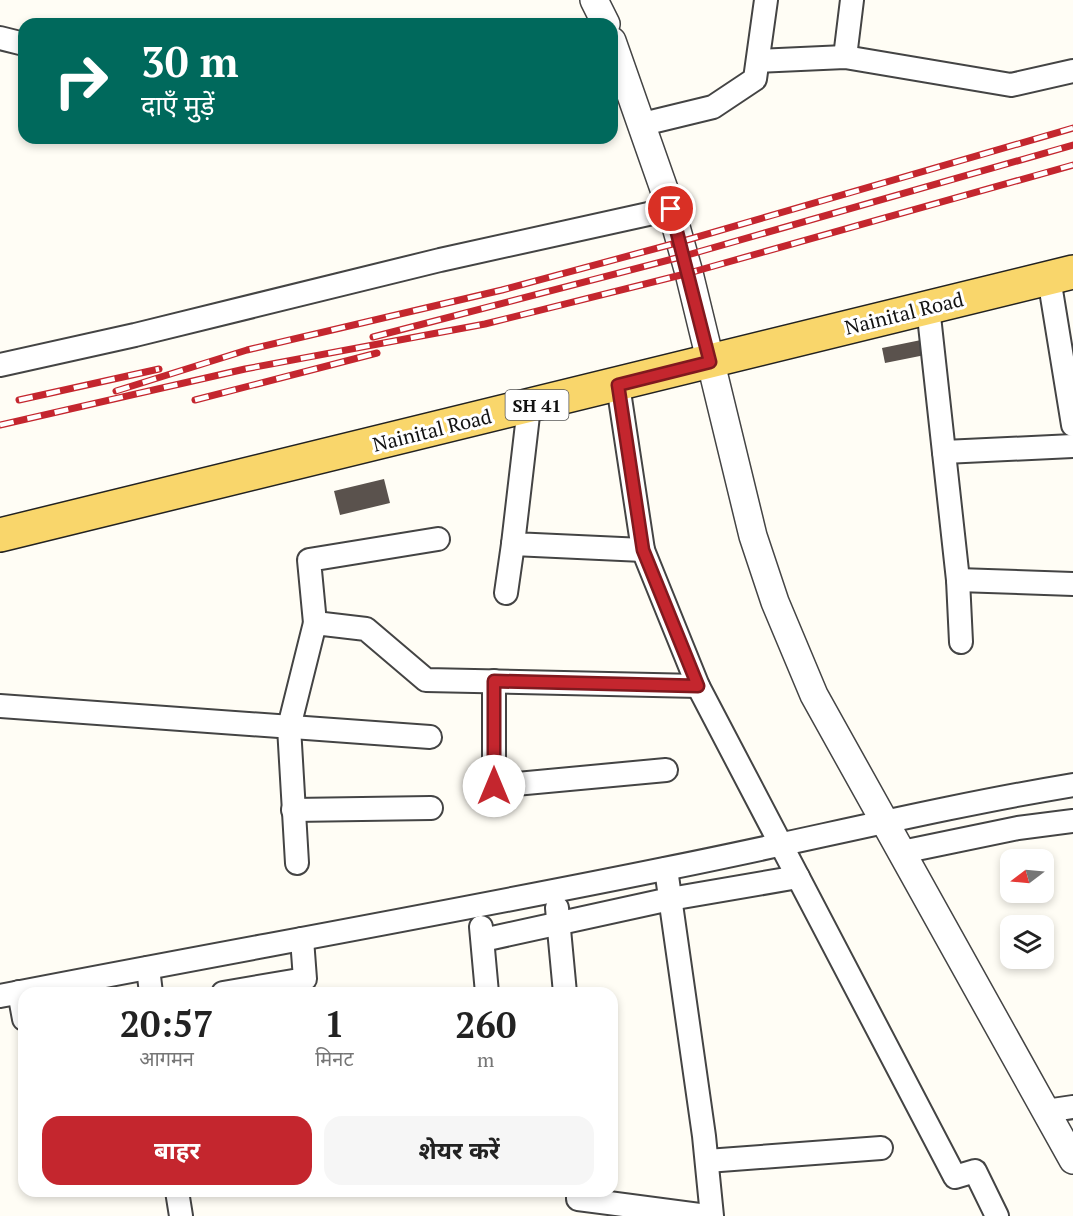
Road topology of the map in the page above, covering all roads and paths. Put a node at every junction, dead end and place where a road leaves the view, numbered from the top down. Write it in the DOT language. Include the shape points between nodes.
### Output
graph roads {
  1 [pos="594,0"];
  2 [pos="766,0"];
  3 [pos="852,0"];
  4 [pos="603,18"];
  5 [pos="0,38"];
  6 [pos="18,42"];
  7 [pos="618,57"];
  8 [pos="845,57"];
  9 [pos="758,61"];
  10 [pos="1073,71"];
  11 [pos="643,124"];
  12 [pos="671,209"];
  13 [pos="1061,275"];
  14 [pos="928,307"];
  15 [pos="710,362"];
  16 [pos="0,365"];
  17 [pos="618,385"];
  18 [pos="530,407"];
  19 [pos="1073,424"];
  20 [pos="1073,446"];
  21 [pos="944,453"];
  22 [pos="0,535"];
  23 [pos="438,539"];
  24 [pos="513,544"];
  25 [pos="643,550"];
  26 [pos="958,580"];
  27 [pos="1073,584"];
  28 [pos="506,593"];
  29 [pos="315,623"];
  30 [pos="962,642"];
  31 [pos="494,681"];
  32 [pos="698,686"];
  33 [pos="0,706"];
  34 [pos="289,727"];
  35 [pos="430,737"];
  36 [pos="666,770"];
  37 [pos="1073,785"];
  38 [pos="431,808"];
  39 [pos="294,810"];
  40 [pos="885,820"];
  41 [pos="1073,820"];
  42 [pos="782,846"];
  43 [pos="902,852"];
  44 [pos="297,862"];
  45 [pos="666,869"];
  46 [pos="798,877"];
  47 [pos="554,892"];
  48 [pos="670,899"];
  49 [pos="477,907"];
  50 [pos="560,923"];
  51 [pos="302,939"];
  52 [pos="483,940"];
  53 [pos="148,968"];
  54 [pos="47,987"];
  55 [pos="150,987"];
  56 [pos="261,987"];
  57 [pos="487,987"];
  58 [pos="565,987"];
  59 [pos="10,994"];
  60 [pos="18,1008"];
  61 [pos="1073,1107"];
  62 [pos="1046,1111"];
  63 [pos="881,1148"];
  64 [pos="1073,1160"];
  65 [pos="707,1161"];
  66 [pos="178,1197"];
  67 [pos="592,1203"];
  68 [pos="181,1216"];
  69 [pos="710,1216"];
  70 [pos="998,1216"];
  1 -- 4 [label="street"];
  2 -- 9 [label="street"];
  3 -- 8 [label="street"];
  5 -- 6 [label="street"];
  7 -- 11 [label="street"];
  8 -- 9 [label="street"];
  8 -- 10 [label="street" via="1011,85"];
  9 -- 11 [label="street" via="755,79 713,107"];
  11 -- 12 [label="street"];
  12 -- 15 [label="street"];
  12 -- 16 [label="street"];
  13 -- 14 [label="main road, Nainital Road / SH 41"];
  13 -- 19 [label="street"];
  14 -- 15 [label="main road, Nainital Road / SH 41"];
  14 -- 21 [label="street"];
  15 -- 17 [label="main road, Nainital Road / SH 41"];
  15 -- 40 [label="street" via="753,536 775,602 814,695"];
  17 -- 18 [label="main road, Nainital Road / SH 41"];
  17 -- 25 [label="street"];
  18 -- 22 [label="main road, Nainital Road / SH 41"];
  18 -- 24 [label="street"];
  20 -- 21 [label="street"];
  21 -- 26 [label="street"];
  23 -- 29 [label="street" via="309,560"];
  24 -- 25 [label="street"];
  24 -- 28 [label="street"];
  25 -- 32 [label="street"];
  26 -- 27 [label="street"];
  26 -- 30 [label="street"];
  29 -- 31 [label="street" via="366,629 426,680"];
  29 -- 34 [label="street"];
  31 -- 32 [label="street"];
  31 -- 36 [label="street" via="494,786"];
  32 -- 42 [label="street"];
  33 -- 34 [label="street"];
  34 -- 35 [label="street"];
  34 -- 39 [label="street"];
  37 -- 40 [label="street"];
  38 -- 39 [label="street"];
  39 -- 44 [label="street"];
  40 -- 42 [label="street"];
  40 -- 43 [label="street"];
  41 -- 43 [label="street"];
  42 -- 45 [label="street"];
  42 -- 46 [label="street"];
  43 -- 62 [label="street"];
  45 -- 47 [label="street"];
  45 -- 48 [label="street"];
  46 -- 48 [label="street"];
  46 -- 70 [label="street" via="955,1176 975,1171"];
  47 -- 49 [label="street"];
  47 -- 50 [label="street"];
  48 -- 50 [label="street"];
  48 -- 65 [label="street"];
  49 -- 51 [label="street"];
  49 -- 52 [label="street"];
  50 -- 52 [label="street"];
  50 -- 58 [label="street"];
  51 -- 53 [label="street"];
  51 -- 56 [label="street" via="305,980"];
  52 -- 57 [label="street"];
  53 -- 54 [label="street"];
  53 -- 55 [label="street"];
  59 -- 60 [label="street"];
  61 -- 62 [label="street"];
  62 -- 64 [label="street"];
  63 -- 65 [label="street"];
  65 -- 69 [label="street"];
  66 -- 68 [label="street"];
  67 -- 69 [label="street"];
}
